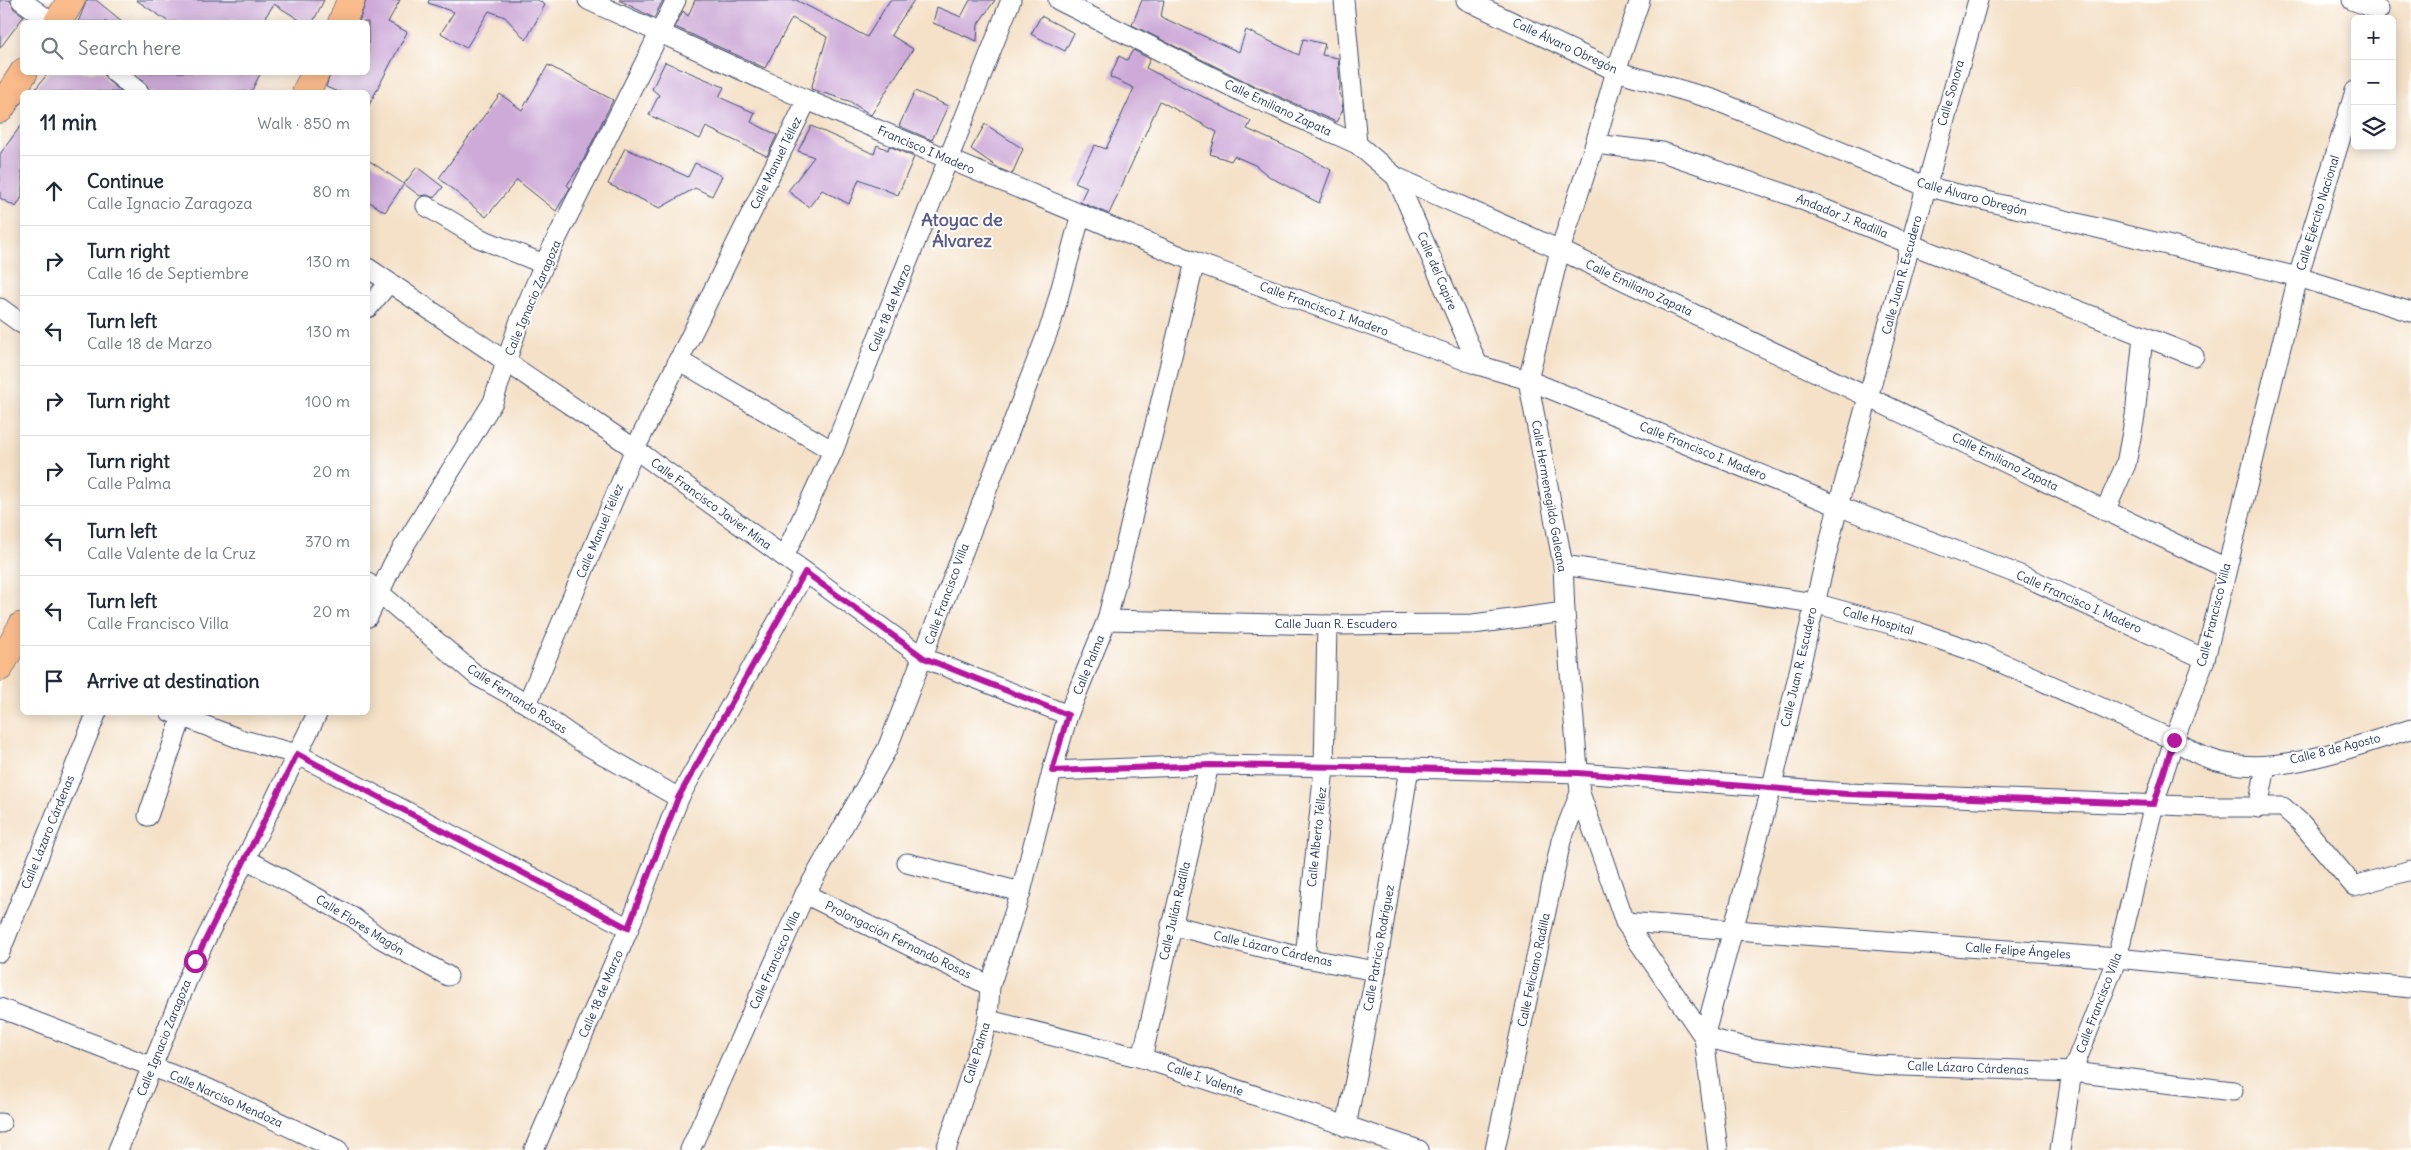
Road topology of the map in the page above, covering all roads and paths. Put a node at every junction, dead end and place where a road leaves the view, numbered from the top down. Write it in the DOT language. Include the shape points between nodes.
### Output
graph roads {
  1 [pos="21,0"];
  2 [pos="71,0"];
  3 [pos="351,0"];
  4 [pos="588,0"];
  5 [pos="676,0"];
  6 [pos="1011,0"];
  7 [pos="1058,0"];
  8 [pos="1344,0"];
  9 [pos="1466,0"];
  10 [pos="1640,0"];
  11 [pos="1978,0"];
  12 [pos="2352,0"];
  13 [pos="2379,10"];
  14 [pos="48,20"];
  15 [pos="59,20"];
  16 [pos="343,20"];
  17 [pos="660,34"];
  18 [pos="1616,71"];
  19 [pos="22,75"];
  20 [pos="118,75"];
  21 [pos="314,75"];
  22 [pos="136,90"];
  23 [pos="307,90"];
  24 [pos="807,100"];
  25 [pos="2351,103"];
  26 [pos="0,109"];
  27 [pos="1357,144"];
  28 [pos="1595,144"];
  29 [pos="949,159"];
  30 [pos="1396,176"];
  31 [pos="1925,186"];
  32 [pos="426,206"];
  33 [pos="1081,214"];
  34 [pos="1910,244"];
  35 [pos="1560,250"];
  36 [pos="1195,262"];
  37 [pos="544,264"];
  38 [pos="370,270"];
  39 [pos="2298,277"];
  40 [pos="389,284"];
  41 [pos="370,306"];
  42 [pos="0,308"];
  43 [pos="2411,312"];
  44 [pos="20,323"];
  45 [pos="2143,336"];
  46 [pos="2194,356"];
  47 [pos="506,360"];
  48 [pos="678,360"];
  49 [pos="1478,365"];
  50 [pos="1528,380"];
  51 [pos="1869,397"];
  52 [pos="635,449"];
  53 [pos="834,451"];
  54 [pos="1838,506"];
  55 [pos="2105,511"];
  56 [pos="784,557"];
  57 [pos="1563,566"];
  58 [pos="2226,568"];
  59 [pos="805,572"];
  60 [pos="374,588"];
  61 [pos="1814,603"];
  62 [pos="370,607"];
  63 [pos="1565,612"];
  64 [pos="1107,620"];
  65 [pos="1327,625"];
  66 [pos="20,630"];
  67 [pos="8,655"];
  68 [pos="924,658"];
  69 [pos="2205,659"];
  70 [pos="527,704"];
  71 [pos="96,715"];
  72 [pos="176,715"];
  73 [pos="316,715"];
  74 [pos="1068,715"];
  75 [pos="2411,729"];
  76 [pos="2174,740"];
  77 [pos="297,754"];
  78 [pos="1210,765"];
  79 [pos="2266,766"];
  80 [pos="1324,768"];
  81 [pos="1409,768"];
  82 [pos="1052,771"];
  83 [pos="1578,773"];
  84 [pos="1772,786"];
  85 [pos="1580,793"];
  86 [pos="678,798"];
  87 [pos="2154,804"];
  88 [pos="2258,808"];
  89 [pos="148,816"];
  90 [pos="246,859"];
  91 [pos="906,863"];
  92 [pos="2411,870"];
  93 [pos="1021,892"];
  94 [pos="805,894"];
  95 [pos="1625,922"];
  96 [pos="1171,926"];
  97 [pos="628,928"];
  98 [pos="1733,931"];
  99 [pos="0,952"];
  100 [pos="1305,958"];
  101 [pos="2117,958"];
  102 [pos="1376,970"];
  103 [pos="448,976"];
  104 [pos="990,986"];
  105 [pos="2411,988"];
  106 [pos="0,1008"];
  107 [pos="988,1020"];
  108 [pos="1704,1037"];
  109 [pos="1142,1058"];
  110 [pos="153,1067"];
  111 [pos="2072,1072"];
  112 [pos="2234,1091"];
  113 [pos="1346,1128"];
  114 [pos="118,1150"];
  115 [pos="338,1150"];
  116 [pos="534,1150"];
  117 [pos="690,1150"];
  118 [pos="946,1150"];
  119 [pos="1419,1150"];
  120 [pos="1496,1150"];
  121 [pos="1718,1150"];
  122 [pos="2060,1150"];
  1 -- 14 [label="street"];
  2 -- 15 [label="main road"];
  3 -- 16 [label="main road"];
  4 -- 17 [label="street"];
  5 -- 17 [label="street, Calle Ignacio Zaragoza"];
  6 -- 29 [label="street, Calle 18 de Marzo"];
  7 -- 27 [label="street, Calle Emiliano Zapata" via="1248,95"];
  8 -- 27 [label="street"];
  9 -- 18 [label="street, Calle Álvaro Obregón"];
  10 -- 18 [label="street, Calle Hermenegildo Galeana"];
  11 -- 31 [label="street, Calle Sonora"];
  12 -- 13 [label="street"];
  17 -- 24 [label="street, Francisco I Madero"];
  17 -- 37 [label="street, Calle Ignacio Zaragoza"];
  18 -- 28 [label="street, Calle Hermenegildo Galeana"];
  18 -- 31 [label="street, Calle Álvaro Obregón" via="1712,99"];
  19 -- 26 [label="main road"];
  20 -- 22 [label="street"];
  21 -- 23 [label="main road"];
  24 -- 29 [label="street, Francisco I Madero"];
  24 -- 48 [label="street, Calle Manuel Téllez"];
  25 -- 39 [label="street, Calle Ejército Nacional"];
  27 -- 30 [label="street, Calle Emiliano Zapata"];
  28 -- 34 [label="street, Andador J. Radilla" via="1662,152 1792,196"];
  28 -- 35 [label="street, Calle Hermenegildo Galeana"];
  29 -- 33 [label="street, Francisco I Madero"];
  29 -- 53 [label="street, Calle 18 de Marzo"];
  30 -- 35 [label="street, Calle Emiliano Zapata"];
  30 -- 49 [label="street, Calle del Capire"];
  31 -- 34 [label="street, Calle Juan R. Escudero"];
  31 -- 39 [label="street, Calle Álvaro Obregón"];
  32 -- 37 [label="street" via="479,238"];
  33 -- 36 [label="street, Francisco I Madero"];
  33 -- 68 [label="street, Calle Francisco Villa" via="1052,321"];
  34 -- 45 [label="street, Andador J. Radilla"];
  34 -- 51 [label="street, Calle Juan R. Escudero"];
  35 -- 50 [label="street, Calle Hermenegildo Galeana"];
  35 -- 51 [label="street, Calle Emiliano Zapata"];
  36 -- 49 [label="street, Calle Francisco I. Madero"];
  36 -- 64 [label="street, Calle Palma"];
  37 -- 47 [label="street, Calle Ignacio Zaragoza"];
  38 -- 40 [label="street, Calle Francisco Javier Mina"];
  39 -- 43 [label="street, Calle Álvaro Obregón"];
  39 -- 58 [label="street, Calle Francisco Villa"];
  40 -- 41 [label="street"];
  40 -- 47 [label="street, Calle Francisco Javier Mina"];
  42 -- 44 [label="street"];
  45 -- 46 [label="street, Andador J. Radilla"];
  45 -- 55 [label="street" via="2136,416 2126,464"];
  47 -- 52 [label="street, Calle Francisco Javier Mina"];
  47 -- 60 [label="street, Calle Ignacio Zaragoza" via="493,402 393,564"];
  48 -- 52 [label="street, Calle Manuel Téllez"];
  48 -- 53 [label="street"];
  49 -- 50 [label="street, Calle Francisco I. Madero"];
  50 -- 54 [label="street, Calle Francisco I. Madero"];
  50 -- 57 [label="street, Calle Hermenegildo Galeana"];
  51 -- 54 [label="street, Calle Juan R. Escudero"];
  51 -- 55 [label="street, Calle Emiliano Zapata"];
  52 -- 56 [label="street, Calle Francisco Javier Mina"];
  52 -- 70 [label="street, Calle Manuel Téllez"];
  53 -- 56 [label="street, Calle 18 de Marzo"];
  54 -- 61 [label="street, Calle Juan R. Escudero"];
  54 -- 69 [label="street, Calle Francisco I. Madero" via="2028,578"];
  55 -- 58 [label="street, Calle Emiliano Zapata"];
  56 -- 59 [label="street, Calle Francisco Javier Mina"];
  57 -- 61 [label="street, Calle Hospital"];
  57 -- 63 [label="street, Calle Hermenegildo Galeana"];
  58 -- 69 [label="street, Calle Francisco Villa"];
  59 -- 68 [label="street, Calle Francisco Javier Mina"];
  59 -- 86 [label="street, Calle 18 de Marzo"];
  60 -- 62 [label="street, Calle Ignacio Zaragoza"];
  60 -- 70 [label="street, Calle Fernando Rosas" via="477,676"];
  61 -- 76 [label="street, Calle Hospital" via="1912,630 1979,653"];
  61 -- 84 [label="street, Calle Juan R. Escudero"];
  63 -- 65 [label="street, Calle Juan R. Escudero" via="1473,624"];
  63 -- 83 [label="street, Calle Hermenegildo Galeana"];
  64 -- 65 [label="street, Calle Juan R. Escudero"];
  64 -- 74 [label="street, Calle Palma"];
  65 -- 80 [label="street, Calle Alberto Téllez"];
  66 -- 67 [label="main road"];
  68 -- 74 [label="street, Calle Francisco Javier Mina"];
  68 -- 94 [label="street, Calle Francisco Villa" via="887,749"];
  69 -- 76 [label="street, Calle Francisco Villa"];
  70 -- 86 [label="street, Calle Fernando Rosas" via="581,742"];
  71 -- 99 [label="street, Calle Lázaro Cárdenas"];
  72 -- 77 [label="street" via="243,740"];
  72 -- 89 [label="street"];
  73 -- 77 [label="street, Calle Ignacio Zaragoza"];
  74 -- 82 [label="street, Calle Palma"];
  75 -- 79 [label="street, Calle 8 de Agosto" via="2318,756"];
  76 -- 79 [label="street, Calle 8 de Agosto" via="2204,757 2226,763"];
  76 -- 87 [label="street, Calle Francisco Villa"];
  77 -- 90 [label="street, Calle Ignacio Zaragoza"];
  77 -- 97 [label="street"];
  78 -- 80 [label="street"];
  78 -- 82 [label="street"];
  78 -- 96 [label="street, Calle Julián Radilla"];
  79 -- 88 [label="street"];
  80 -- 81 [label="street"];
  80 -- 100 [label="street, Calle Alberto Téllez"];
  81 -- 83 [label="street"];
  81 -- 102 [label="street, Calle Patricio Rodríguez"];
  82 -- 93 [label="street, Calle Palma"];
  83 -- 84 [label="street"];
  83 -- 85 [label="street, Calle Hermenegildo Galeana"];
  84 -- 87 [label="street" via="1847,794"];
  84 -- 98 [label="street, Calle Juan R. Escudero"];
  85 -- 95 [label="street, Calle Hermenegildo Galeana"];
  85 -- 120 [label="street, Calle Feliciano Radilla" via="1561,841"];
  86 -- 97 [label="street, Calle 18 de Marzo"];
  87 -- 88 [label="street"];
  87 -- 101 [label="street, Calle Francisco Villa"];
  88 -- 92 [label="street" via="2283,807 2354,886"];
  90 -- 103 [label="street, Calle Flores Magón" via="354,918 380,938"];
  90 -- 110 [label="street, Calle Ignacio Zaragoza" via="195,961"];
  91 -- 93 [label="street"];
  93 -- 104 [label="street, Calle Palma"];
  94 -- 104 [label="street, Prolongación Fernando Rosas"];
  94 -- 117 [label="street, Calle Francisco Villa"];
  95 -- 98 [label="street, Calle Felipe Ángeles"];
  95 -- 108 [label="street, Calle Hermenegildo Galeana"];
  96 -- 100 [label="street, Calle Lázaro Cárdenas"];
  96 -- 109 [label="street, Calle Julián Radilla"];
  97 -- 116 [label="street, Calle 18 de Marzo"];
  98 -- 101 [label="street, Calle Felipe Ángeles"];
  98 -- 108 [label="street, Calle Juan R. Escudero"];
  100 -- 102 [label="street, Calle Lázaro Cárdenas"];
  101 -- 105 [label="street, Calle Felipe Ángeles"];
  101 -- 111 [label="street, Calle Francisco Villa"];
  102 -- 113 [label="street, Calle Patricio Rodríguez"];
  104 -- 107 [label="street, Calle Palma"];
  106 -- 110 [label="street, Calle Narciso Mendoza"];
  107 -- 109 [label="street, Calle I. Valente"];
  107 -- 118 [label="street, Calle Palma"];
  108 -- 111 [label="street, Calle Lázaro Cárdenas" via="1757,1050 1874,1065"];
  108 -- 121 [label="street, Calle Juan R. Escudero"];
  109 -- 113 [label="street, Calle I. Valente"];
  110 -- 114 [label="street, Calle Ignacio Zaragoza"];
  110 -- 115 [label="street, Calle Narciso Mendoza" via="207,1088"];
  111 -- 112 [label="street, Calle Lázaro Cárdenas"];
  111 -- 122 [label="street, Calle Francisco Villa"];
  113 -- 119 [label="street, Calle I. Valente"];
}
